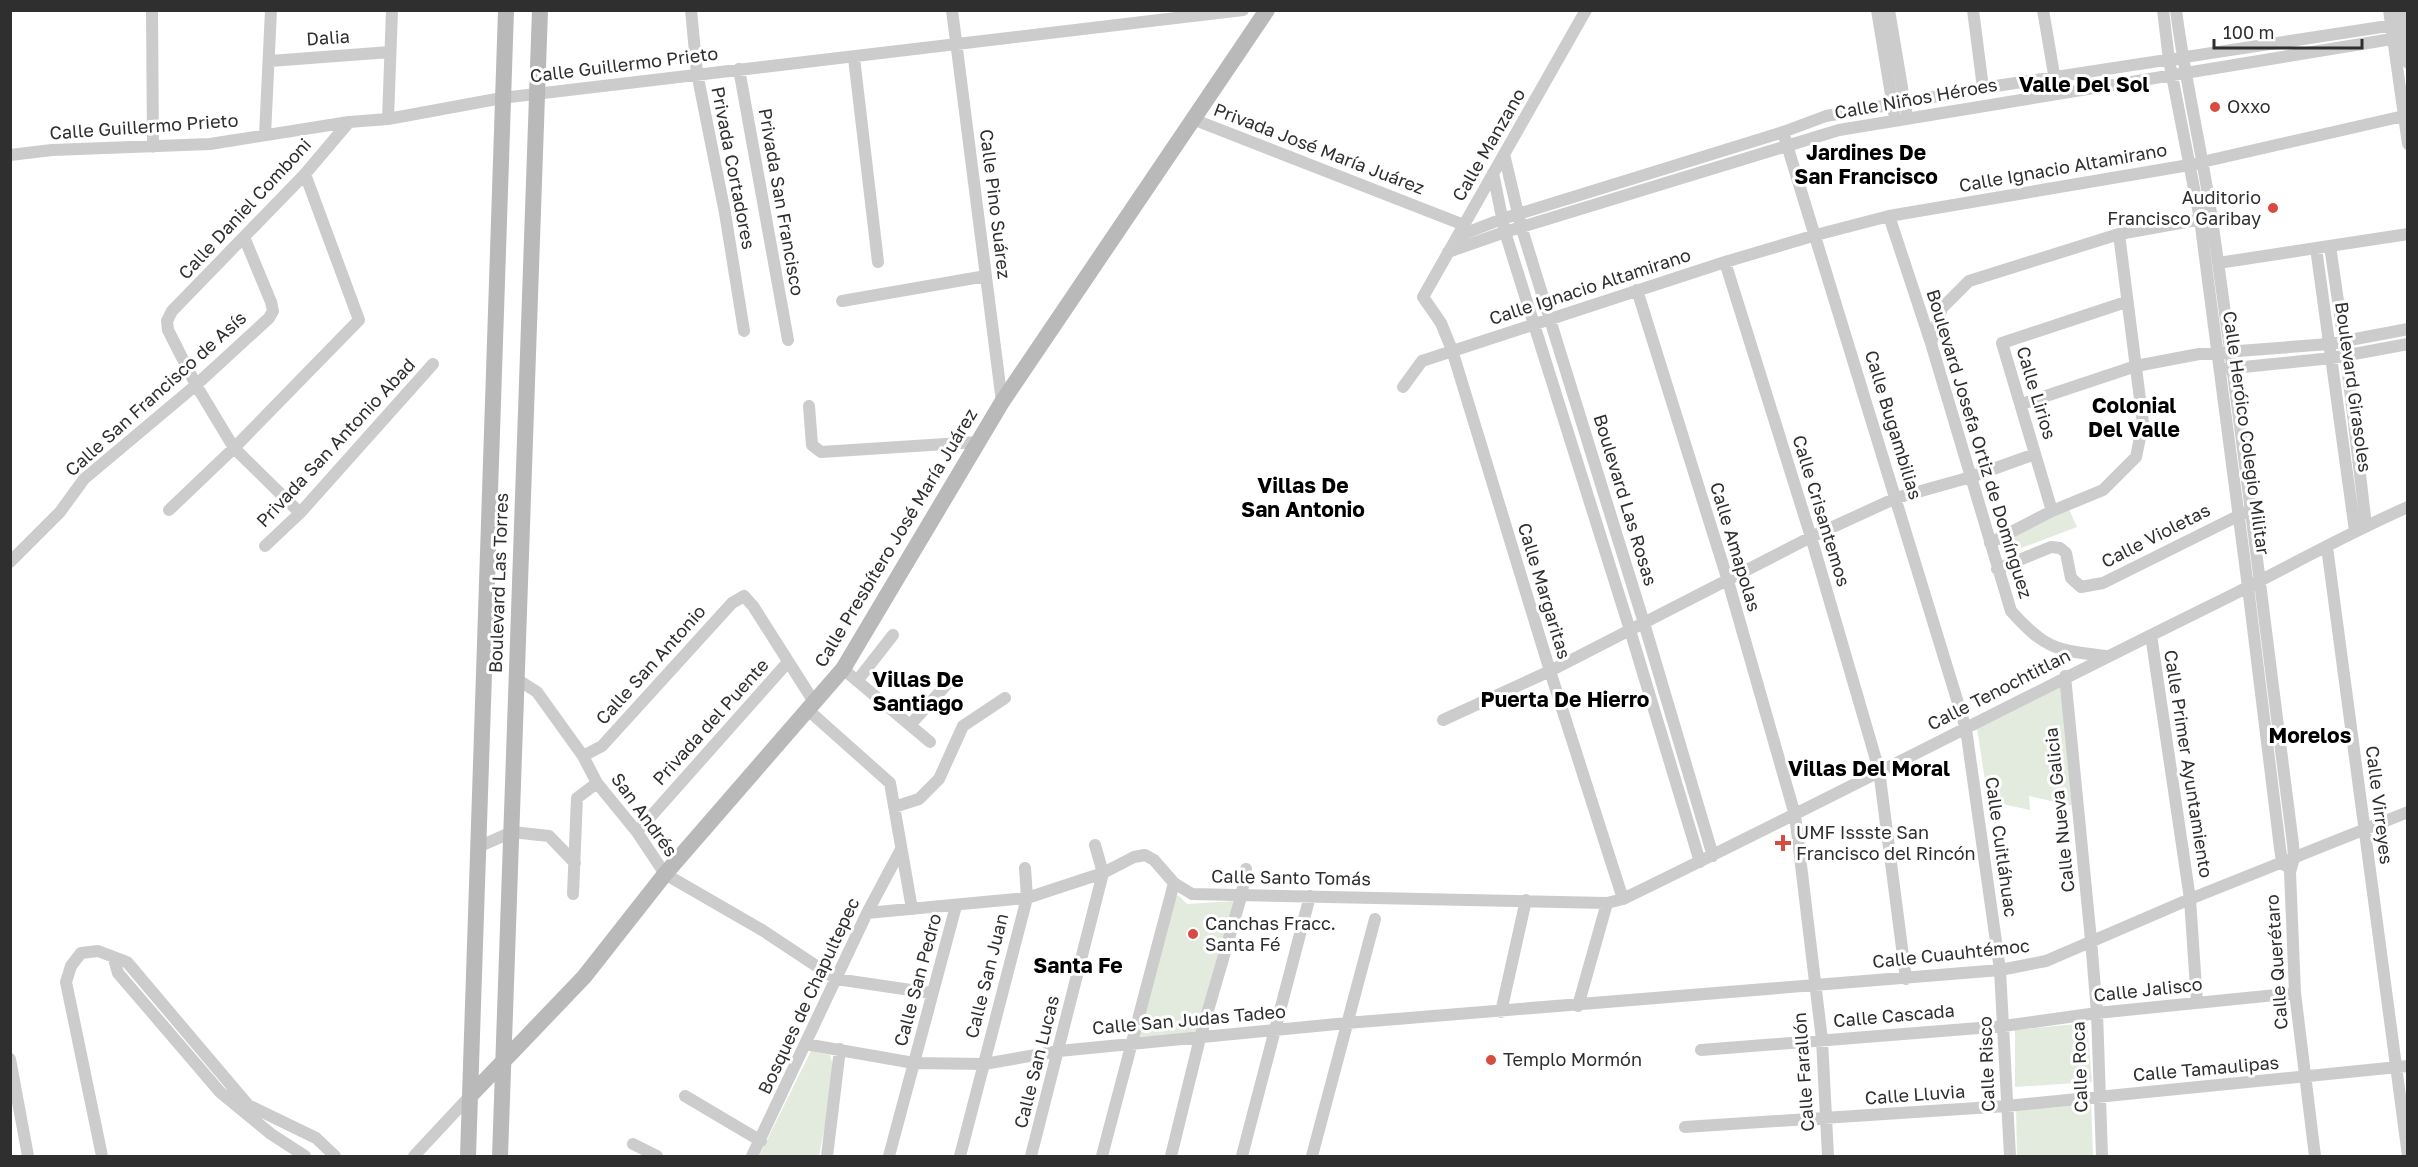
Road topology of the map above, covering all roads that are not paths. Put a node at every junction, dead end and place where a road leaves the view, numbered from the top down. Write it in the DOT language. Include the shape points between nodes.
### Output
graph roads {
  1 [pos="153,10"];
  2 [pos="272,10"];
  3 [pos="392,10"];
  4 [pos="506,10"];
  5 [pos="540,10"];
  6 [pos="691,10"];
  7 [pos="952,10"];
  8 [pos="1243,10"];
  9 [pos="1267,10"];
  10 [pos="1586,10"];
  11 [pos="1878,10"];
  12 [pos="1889,10"];
  13 [pos="1973,10"];
  14 [pos="2043,10"];
  15 [pos="2163,10"];
  16 [pos="2176,10"];
  17 [pos="2389,10"];
  18 [pos="2400,10"];
  19 [pos="2396,25"];
  20 [pos="2398,38"];
  21 [pos="957,44"];
  22 [pos="390,52"];
  23 [pos="854,58"];
  24 [pos="2182,58"];
  25 [pos="2169,60"];
  26 [pos="270,61"];
  27 [pos="2408,63"];
  28 [pos="740,69"];
  29 [pos="697,73"];
  30 [pos="2185,74"];
  31 [pos="2172,76"];
  32 [pos="2054,78"];
  33 [pos="1983,88"];
  34 [pos="2058,93"];
  35 [pos="538,94"];
  36 [pos="502,98"];
  37 [pos="1899,104"];
  38 [pos="2405,116"];
  39 [pos="388,119"];
  40 [pos="1901,119"];
  41 [pos="1195,120"];
  42 [pos="349,122"];
  43 [pos="266,135"];
  44 [pos="1785,138"];
  45 [pos="2408,144"];
  46 [pos="153,147"];
  47 [pos="1504,154"];
  48 [pos="10,155"];
  49 [pos="2203,162"];
  50 [pos="2189,165"];
  51 [pos="1493,173"];
  52 [pos="305,174"];
  53 [pos="1889,216"];
  54 [pos="2206,218"];
  55 [pos="1502,219"];
  56 [pos="1520,220"];
  57 [pos="1461,230"];
  58 [pos="1505,232"];
  59 [pos="2119,234"];
  60 [pos="2408,234"];
  61 [pos="1816,235"];
  62 [pos="244,237"];
  63 [pos="2330,246"];
  64 [pos="2316,248"];
  65 [pos="1448,252"];
  66 [pos="878,262"];
  67 [pos="1725,262"];
  68 [pos="2218,263"];
  69 [pos="986,276"];
  70 [pos="1637,290"];
  71 [pos="1423,297"];
  72 [pos="842,301"];
  73 [pos="2126,302"];
  74 [pos="1549,319"];
  75 [pos="1533,324"];
  76 [pos="2408,329"];
  77 [pos="744,331"];
  78 [pos="788,340"];
  79 [pos="2344,342"];
  80 [pos="1931,343"];
  81 [pos="2329,344"];
  82 [pos="2408,344"];
  83 [pos="1452,350"];
  84 [pos="2223,352"];
  85 [pos="2346,356"];
  86 [pos="2332,358"];
  87 [pos="433,364"];
  88 [pos="2136,366"];
  89 [pos="2226,369"];
  90 [pos="196,385"];
  91 [pos="1403,387"];
  92 [pos="1002,402"];
  93 [pos="2022,404"];
  94 [pos="809,406"];
  95 [pos="977,442"];
  96 [pos="234,448"];
  97 [pos="2035,454"];
  98 [pos="1971,477"];
  99 [pos="1896,498"];
  100 [pos="2408,507"];
  101 [pos="169,510"];
  102 [pos="2052,511"];
  103 [pos="2245,512"];
  104 [pos="300,513"];
  105 [pos="2366,525"];
  106 [pos="2355,531"];
  107 [pos="1811,537"];
  108 [pos="1990,543"];
  109 [pos="265,546"];
  110 [pos="2327,547"];
  111 [pos="10,562"];
  112 [pos="1997,569"];
  113 [pos="1728,581"];
  114 [pos="2254,584"];
  115 [pos="1644,623"];
  116 [pos="1630,630"];
  117 [pos="893,635"];
  118 [pos="2151,635"];
  119 [pos="2106,656"];
  120 [pos="788,662"];
  121 [pos="843,669"];
  122 [pos="1550,672"];
  123 [pos="2065,676"];
  124 [pos="515,678"];
  125 [pos="857,681"];
  126 [pos="948,683"];
  127 [pos="1005,698"];
  128 [pos="811,706"];
  129 [pos="1443,720"];
  130 [pos="910,725"];
  131 [pos="1966,729"];
  132 [pos="930,742"];
  133 [pos="583,756"];
  134 [pos="1879,771"];
  135 [pos="597,783"];
  136 [pos="894,807"];
  137 [pos="2408,812"];
  138 [pos="1795,815"];
  139 [pos="2364,831"];
  140 [pos="637,832"];
  141 [pos="505,835"];
  142 [pos="482,845"];
  143 [pos="1095,845"];
  144 [pos="900,851"];
  145 [pos="1713,856"];
  146 [pos="1700,862"];
  147 [pos="575,863"];
  148 [pos="2289,864"];
  149 [pos="1025,868"];
  150 [pos="1246,869"];
  151 [pos="1104,873"];
  152 [pos="665,874"];
  153 [pos="1174,883"];
  154 [pos="573,894"];
  155 [pos="1310,896"];
  156 [pos="1241,897"];
  157 [pos="1027,898"];
  158 [pos="1623,899"];
  159 [pos="2190,899"];
  160 [pos="1526,900"];
  161 [pos="1607,903"];
  162 [pos="956,906"];
  163 [pos="912,909"];
  164 [pos="867,913"];
  165 [pos="1375,919"];
  166 [pos="2091,940"];
  167 [pos="2000,970"];
  168 [pos="836,979"];
  169 [pos="1906,979"];
  170 [pos="1816,985"];
  171 [pos="931,993"];
  172 [pos="2295,993"];
  173 [pos="2198,1003"];
  174 [pos="1578,1006"];
  175 [pos="1501,1012"];
  176 [pos="2097,1013"];
  177 [pos="1347,1023"];
  178 [pos="2004,1026"];
  179 [pos="1276,1030"];
  180 [pos="1200,1038"];
  181 [pos="1822,1040"];
  182 [pos="805,1044"];
  183 [pos="1130,1044"];
  184 [pos="840,1049"];
  185 [pos="1701,1050"];
  186 [pos="1059,1051"];
  187 [pos="10,1059"];
  188 [pos="504,1062"];
  189 [pos="914,1063"];
  190 [pos="984,1064"];
  191 [pos="2408,1066"];
  192 [pos="2394,1067"];
  193 [pos="2305,1078"];
  194 [pos="480,1086"];
  195 [pos="685,1096"];
  196 [pos="2098,1096"];
  197 [pos="2007,1106"];
  198 [pos="244,1107"];
  199 [pos="1826,1119"];
  200 [pos="1685,1127"];
  201 [pos="761,1141"];
  202 [pos="633,1144"];
  203 [pos="28,1156"];
  204 [pos="102,1156"];
  205 [pos="305,1156"];
  206 [pos="335,1156"];
  207 [pos="414,1156"];
  208 [pos="468,1156"];
  209 [pos="500,1156"];
  210 [pos="657,1156"];
  211 [pos="752,1156"];
  212 [pos="827,1156"];
  213 [pos="889,1156"];
  214 [pos="960,1156"];
  215 [pos="1031,1156"];
  216 [pos="1102,1156"];
  217 [pos="1171,1156"];
  218 [pos="1242,1156"];
  219 [pos="1312,1156"];
  220 [pos="1828,1156"];
  221 [pos="2010,1156"];
  222 [pos="2102,1156"];
  223 [pos="2315,1156"];
  224 [pos="2408,1156"];
  1 -- 46 [label="street"];
  2 -- 26 [label="street"];
  3 -- 22 [label="street"];
  4 -- 36 [label="street, Boulevard Las Torres"];
  5 -- 35 [label="street, Boulevard Las Torres"];
  6 -- 29 [label="street, Privada Cortadores"];
  7 -- 21 [label="street, Calle Pino Suárez"];
  8 -- 21 [label="street, Calle Guillermo Prieto"];
  9 -- 41 [label="street, Calle Presbítero José María Juárez"];
  10 -- 47 [label="street, Calle Manzano"];
  11 -- 37 [label="street"];
  12 -- 37 [label="street"];
  13 -- 33 [label="street"];
  14 -- 32 [label="street"];
  15 -- 25 [label="street, Calle Heróico Colegio Militar"];
  16 -- 24 [label="street, Calle Heróico Colegio Militar"];
  17 -- 19 [label="street"];
  18 -- 19 [label="street"];
  19 -- 20 [label="street"];
  19 -- 24 [label="street, Calle Niños Héroes"];
  20 -- 27 [label="street"];
  20 -- 30 [label="street, Calle Niños Héroes"];
  20 -- 38 [label="street"];
  21 -- 23 [label="street, Calle Guillermo Prieto"];
  21 -- 69 [label="street, Calle Pino Suárez"];
  22 -- 26 [label="street, Dalia"];
  22 -- 39 [label="street"];
  23 -- 28 [label="street, Calle Guillermo Prieto"];
  23 -- 66 [label="street"];
  24 -- 25 [label="street, Calle Niños Héroes"];
  24 -- 30 [label="street, Calle Heróico Colegio Militar"];
  25 -- 31 [label="street, Calle Heróico Colegio Militar"];
  25 -- 32 [label="street, Calle Niños Héroes"];
  26 -- 43 [label="street"];
  28 -- 29 [label="street, Calle Guillermo Prieto"];
  28 -- 78 [label="street, Privada San Francisco"];
  29 -- 35 [label="street, Calle Guillermo Prieto"];
  29 -- 77 [label="street, Privada Cortadores"];
  30 -- 31 [label="street, Calle Niños Héroes"];
  30 -- 49 [label="street, Calle Heróico Colegio Militar"];
  31 -- 34 [label="street, Calle Niños Héroes"];
  31 -- 50 [label="street, Calle Heróico Colegio Militar"];
  32 -- 33 [label="street, Calle Niños Héroes"];
  32 -- 34 [label="street"];
  33 -- 37 [label="street, Calle Niños Héroes"];
  34 -- 40 [label="street, Calle Niños Héroes"];
  35 -- 36 [label="street, Calle Guillermo Prieto"];
  35 -- 124 [label="street, Boulevard Las Torres"];
  36 -- 39 [label="street, Calle Guillermo Prieto"];
  36 -- 142 [label="street, Boulevard Las Torres"];
  37 -- 40 [label="street"];
  37 -- 44 [label="street, Calle Niños Héroes" via="1826,117"];
  38 -- 45 [label="street"];
  38 -- 49 [label="street, Calle Ignacio Altamirano"];
  39 -- 42 [label="street, Calle Guillermo Prieto"];
  40 -- 44 [label="street, Calle Niños Héroes"];
  41 -- 57 [label="street, Privada José María Juárez"];
  41 -- 92 [label="street, Calle Presbítero José María Juárez"];
  42 -- 43 [label="street, Calle Guillermo Prieto"];
  42 -- 52 [label="street, Calle Daniel Comboni"];
  43 -- 46 [label="street, Calle Guillermo Prieto" via="210,144"];
  44 -- 56 [label="street, Calle Niños Héroes"];
  44 -- 61 [label="street, Calle Bugambilias"];
  46 -- 48 [label="street, Calle Guillermo Prieto"];
  47 -- 51 [label="street, Calle Manzano"];
  47 -- 56 [label="street, Boulevard Las Rosas"];
  49 -- 50 [label="street, Calle Ignacio Altamirano"];
  49 -- 54 [label="street, Calle Heróico Colegio Militar"];
  50 -- 53 [label="street, Calle Ignacio Altamirano"];
  50 -- 54 [label="street, Calle Heróico Colegio Militar"];
  51 -- 55 [label="street, Boulevard Las Rosas"];
  51 -- 57 [label="street, Calle Manzano"];
  52 -- 62 [label="street, Calle Daniel Comboni"];
  52 -- 96 [label="street" via="358,320"];
  53 -- 61 [label="street, Calle Ignacio Altamirano"];
  53 -- 80 [label="street, Boulevard Josefa Ortiz de Domínguez"];
  54 -- 59 [label="street"];
  54 -- 68 [label="street, Calle Heróico Colegio Militar"];
  54 -- 84 [label="street, Calle Heróico Colegio Militar"];
  55 -- 56 [label="street, Calle Niños Héroes"];
  55 -- 57 [label="street, Calle Niños Héroes"];
  55 -- 58 [label="street, Boulevard Las Rosas"];
  56 -- 58 [label="street, Calle Niños Héroes"];
  56 -- 74 [label="street, Boulevard Las Rosas"];
  57 -- 65 [label="street, Calle Manzano"];
  58 -- 65 [label="street, Calle Niños Héroes"];
  58 -- 75 [label="street, Boulevard Las Rosas"];
  59 -- 73 [label="street"];
  59 -- 80 [label="street" via="1969,281 1942,308"];
  60 -- 63 [label="street"];
  61 -- 67 [label="street, Calle Ignacio Altamirano"];
  61 -- 99 [label="street, Calle Bugambilias"];
  62 -- 90 [label="street, Calle Daniel Comboni" via="172,311 167,321"];
  62 -- 90 [label="street, Calle San Francisco de Asís" via="273,311"];
  63 -- 64 [label="street"];
  63 -- 79 [label="street, Boulevard Girasoles"];
  64 -- 68 [label="street"];
  64 -- 81 [label="street, Boulevard Girasoles"];
  65 -- 71 [label="street, Calle Manzano"];
  67 -- 70 [label="street, Calle Ignacio Altamirano"];
  67 -- 107 [label="street, Calle Crisantemos"];
  68 -- 84 [label="street, Calle Heróico Colegio Militar"];
  69 -- 72 [label="street"];
  69 -- 92 [label="street, Calle Pino Suárez"];
  70 -- 74 [label="street, Calle Ignacio Altamirano"];
  70 -- 113 [label="street, Calle Amapolas"];
  71 -- 83 [label="street, Calle Margaritas" via="1441,323"];
  73 -- 88 [label="street"];
  73 -- 93 [label="street, Calle Lirios" via="2002,342"];
  74 -- 75 [label="street, Calle Ignacio Altamirano"];
  74 -- 115 [label="street, Boulevard Las Rosas"];
  75 -- 83 [label="street, Calle Ignacio Altamirano"];
  75 -- 116 [label="street, Boulevard Las Rosas"];
  76 -- 79 [label="street"];
  79 -- 81 [label="street"];
  79 -- 85 [label="street, Boulevard Girasoles"];
  80 -- 98 [label="street, Boulevard Josefa Ortiz de Domínguez"];
  81 -- 84 [label="street"];
  81 -- 86 [label="street, Boulevard Girasoles"];
  82 -- 85 [label="street"];
  83 -- 91 [label="street, Calle Ignacio Altamirano" via="1422,361"];
  83 -- 122 [label="street, Calle Margaritas"];
  84 -- 88 [label="street"];
  84 -- 89 [label="street, Calle Heróico Colegio Militar"];
  85 -- 86 [label="street"];
  85 -- 105 [label="street, Boulevard Girasoles"];
  86 -- 89 [label="street"];
  86 -- 106 [label="street, Boulevard Girasoles"];
  87 -- 104 [label="street, Privada San Antonio Abad"];
  88 -- 93 [label="street"];
  88 -- 102 [label="street" via="2143,423 2136,457 2103,490"];
  89 -- 103 [label="street, Calle Heróico Colegio Militar"];
  90 -- 96 [label="street"];
  90 -- 111 [label="street, Calle San Francisco de Asís" via="84,478 60,512"];
  92 -- 95 [label="street, Calle Presbítero José María Juárez"];
  93 -- 97 [label="street, Calle Lirios"];
  94 -- 95 [label="street" via="812,445 821,452"];
  95 -- 121 [label="street, Calle Presbítero José María Juárez"];
  96 -- 101 [label="street"];
  96 -- 104 [label="street"];
  97 -- 98 [label="street"];
  97 -- 102 [label="street, Calle Lirios"];
  98 -- 99 [label="street"];
  98 -- 108 [label="street, Boulevard Josefa Ortiz de Domínguez"];
  99 -- 107 [label="street"];
  99 -- 131 [label="street, Calle Bugambilias"];
  100 -- 105 [label="street, Calle Tenochtitlan"];
  102 -- 108 [label="street"];
  103 -- 112 [label="street, Calle Violetas" via="2103,583 2081,587 2070,578 2066,553 2060,548 2050,547"];
  103 -- 114 [label="street, Calle Heróico Colegio Militar"];
  104 -- 109 [label="street, Privada San Antonio Abad"];
  105 -- 106 [label="street, Calle Tenochtitlan"];
  106 -- 110 [label="street, Calle Tenochtitlan"];
  107 -- 113 [label="street"];
  107 -- 134 [label="street, Calle Crisantemos"];
  108 -- 112 [label="street, Boulevard Josefa Ortiz de Domínguez"];
  110 -- 114 [label="street, Calle Tenochtitlan"];
  110 -- 139 [label="street, Calle Virreyes"];
  112 -- 119 [label="street, Boulevard Josefa Ortiz de Domínguez" via="2011,611 2033,636 2060,651"];
  113 -- 115 [label="street"];
  113 -- 138 [label="street, Calle Amapolas"];
  114 -- 118 [label="street, Calle Tenochtitlan"];
  114 -- 148 [label="street, Calle Heróico Colegio Militar"];
  115 -- 116 [label="street"];
  115 -- 145 [label="street, Boulevard Las Rosas"];
  116 -- 122 [label="street"];
  116 -- 146 [label="street, Boulevard Las Rosas"];
  117 -- 125 [label="street"];
  118 -- 119 [label="street, Calle Tenochtitlan"];
  118 -- 159 [label="street, Calle Primer Ayuntamiento"];
  119 -- 123 [label="street, Calle Tenochtitlan"];
  120 -- 128 [label="street"];
  120 -- 133 [label="street, Calle San Antonio" via="744,596 732,603 603,746"];
  120 -- 140 [label="street, Privada del Puente"];
  121 -- 125 [label="street"];
  121 -- 128 [label="street, Calle Presbítero José María Juárez"];
  122 -- 129 [label="street"];
  122 -- 158 [label="street, Calle Margaritas"];
  123 -- 131 [label="street, Calle Tenochtitlan"];
  123 -- 166 [label="street, Calle Nueva Galicia"];
  124 -- 133 [label="street, San Andrés" via="537,692"];
  124 -- 141 [label="street, Boulevard Las Torres"];
  125 -- 130 [label="street"];
  126 -- 130 [label="street"];
  127 -- 136 [label="street" via="963,726 939,779 919,798"];
  128 -- 136 [label="street" via="890,783"];
  128 -- 152 [label="street, Calle Presbítero José María Juárez"];
  130 -- 132 [label="street"];
  131 -- 134 [label="street, Calle Tenochtitlan"];
  131 -- 167 [label="street, Calle Cuitláhuac"];
  133 -- 135 [label="street, San Andrés"];
  134 -- 138 [label="street, Calle Tenochtitlan"];
  134 -- 169 [label="street, Calle Crisantemos"];
  135 -- 140 [label="street, San Andrés"];
  135 -- 147 [label="street" via="577,798"];
  136 -- 144 [label="street"];
  137 -- 139 [label="street, Calle Cuauhtémoc"];
  138 -- 145 [label="street, Calle Tenochtitlan"];
  138 -- 170 [label="street, Calle Amapolas"];
  139 -- 148 [label="street, Calle Cuauhtémoc"];
  139 -- 192 [label="street, Calle Virreyes"];
  140 -- 152 [label="street, San Andrés"];
  141 -- 142 [label="street"];
  141 -- 147 [label="street" via="549,836"];
  141 -- 188 [label="street, Boulevard Las Torres"];
  142 -- 194 [label="street, Boulevard Las Torres"];
  143 -- 151 [label="street"];
  144 -- 163 [label="street"];
  144 -- 164 [label="street, Bosques de Chapultepec"];
  145 -- 146 [label="street, Calle Tenochtitlan"];
  146 -- 158 [label="street, Calle Tenochtitlan"];
  147 -- 154 [label="street"];
  148 -- 159 [label="street, Calle Cuauhtémoc"];
  148 -- 172 [label="street, Calle Querétaro"];
  149 -- 157 [label="street, Calle San Juan"];
  150 -- 156 [label="street"];
  151 -- 153 [label="street, Calle Santo Tomás" via="1134,856 1145,855"];
  151 -- 157 [label="street, Calle Santo Tomás"];
  151 -- 186 [label="street, Calle San Lucas"];
  152 -- 168 [label="street, San Andrés" via="762,930"];
  152 -- 188 [label="street, Calle Presbítero José María Juárez" via="584,977"];
  153 -- 156 [label="street, Calle Santo Tomás" via="1192,894"];
  153 -- 183 [label="street"];
  155 -- 156 [label="street, Calle Santo Tomás"];
  155 -- 160 [label="street, Calle Santo Tomás"];
  155 -- 179 [label="street"];
  156 -- 180 [label="street"];
  157 -- 162 [label="street, Calle Santo Tomás"];
  157 -- 190 [label="street, Calle San Juan"];
  158 -- 161 [label="street, Calle Tenochtitlan"];
  159 -- 166 [label="street, Calle Cuauhtémoc"];
  159 -- 173 [label="street, Calle Primer Ayuntamiento"];
  160 -- 161 [label="street, Calle Santo Tomás"];
  160 -- 175 [label="street"];
  161 -- 174 [label="street"];
  162 -- 163 [label="street, Calle Santo Tomás"];
  162 -- 171 [label="street, Calle San Pedro"];
  163 -- 164 [label="street, Calle Santo Tomás"];
  164 -- 168 [label="street, Bosques de Chapultepec"];
  165 -- 177 [label="street"];
  166 -- 167 [label="street, Calle Cuauhtémoc" via="2046,961"];
  166 -- 176 [label="street, Calle Roca"];
  167 -- 169 [label="street, Calle Cuauhtémoc"];
  167 -- 178 [label="street, Calle Risco"];
  168 -- 171 [label="street"];
  168 -- 182 [label="street, Bosques de Chapultepec"];
  169 -- 170 [label="street, Calle Cuauhtémoc"];
  170 -- 174 [label="street, Calle Cuauhtémoc"];
  170 -- 181 [label="street, Calle Farallón"];
  171 -- 189 [label="street, Calle San Pedro"];
  172 -- 173 [label="street, Calle Jalisco"];
  172 -- 193 [label="street, Calle Querétaro"];
  173 -- 176 [label="street, Calle Jalisco"];
  174 -- 175 [label="street, Calle San Judas Tadeo"];
  175 -- 177 [label="street, Calle San Judas Tadeo"];
  176 -- 178 [label="street, Calle Jalisco"];
  176 -- 196 [label="street, Calle Roca"];
  177 -- 179 [label="street, Calle San Judas Tadeo"];
  177 -- 219 [label="street"];
  178 -- 181 [label="street, Calle Cascada"];
  178 -- 197 [label="street, Calle Risco"];
  179 -- 180 [label="street, Calle San Judas Tadeo"];
  179 -- 218 [label="street"];
  180 -- 183 [label="street, Calle San Judas Tadeo"];
  180 -- 217 [label="street"];
  181 -- 185 [label="street, Calle Cascada"];
  181 -- 199 [label="street, Calle Farallón"];
  182 -- 184 [label="street, Calle San Judas Tadeo"];
  182 -- 201 [label="street, Bosques de Chapultepec"];
  183 -- 186 [label="street, Calle San Judas Tadeo"];
  183 -- 216 [label="street"];
  184 -- 189 [label="street, Calle San Judas Tadeo"];
  184 -- 212 [label="street"];
  186 -- 190 [label="street, Calle San Judas Tadeo"];
  186 -- 215 [label="street, Calle San Lucas"];
  187 -- 203 [label="street"];
  188 -- 194 [label="street, Calle Presbítero José María Juárez"];
  188 -- 209 [label="street, Boulevard Las Torres"];
  189 -- 190 [label="street, Calle San Judas Tadeo"];
  189 -- 213 [label="street, Calle San Pedro"];
  190 -- 214 [label="street, Calle San Juan"];
  191 -- 192 [label="street, Calle Tamaulipas"];
  192 -- 193 [label="street, Calle Tamaulipas"];
  192 -- 224 [label="street, Calle Virreyes"];
  193 -- 196 [label="street, Calle Tamaulipas"];
  193 -- 223 [label="street, Calle Querétaro"];
  194 -- 207 [label="street, Calle Presbítero José María Juárez"];
  194 -- 208 [label="street, Boulevard Las Torres"];
  195 -- 201 [label="street"];
  196 -- 197 [label="street, Calle Tamaulipas"];
  196 -- 222 [label="street, Calle Roca"];
  197 -- 199 [label="street, Calle Lluvia"];
  197 -- 221 [label="street, Calle Risco"];
  198 -- 204 [label="street" via="118,973 114,959 98,951 81,953 66,982"];
  198 -- 205 [label="street" via="271,1134"];
  198 -- 206 [label="street" via="316,1138"];
  199 -- 200 [label="street, Calle Lluvia"];
  199 -- 220 [label="street, Calle Farallón"];
  201 -- 211 [label="street, Bosques de Chapultepec"];
  202 -- 210 [label="street"];
}
